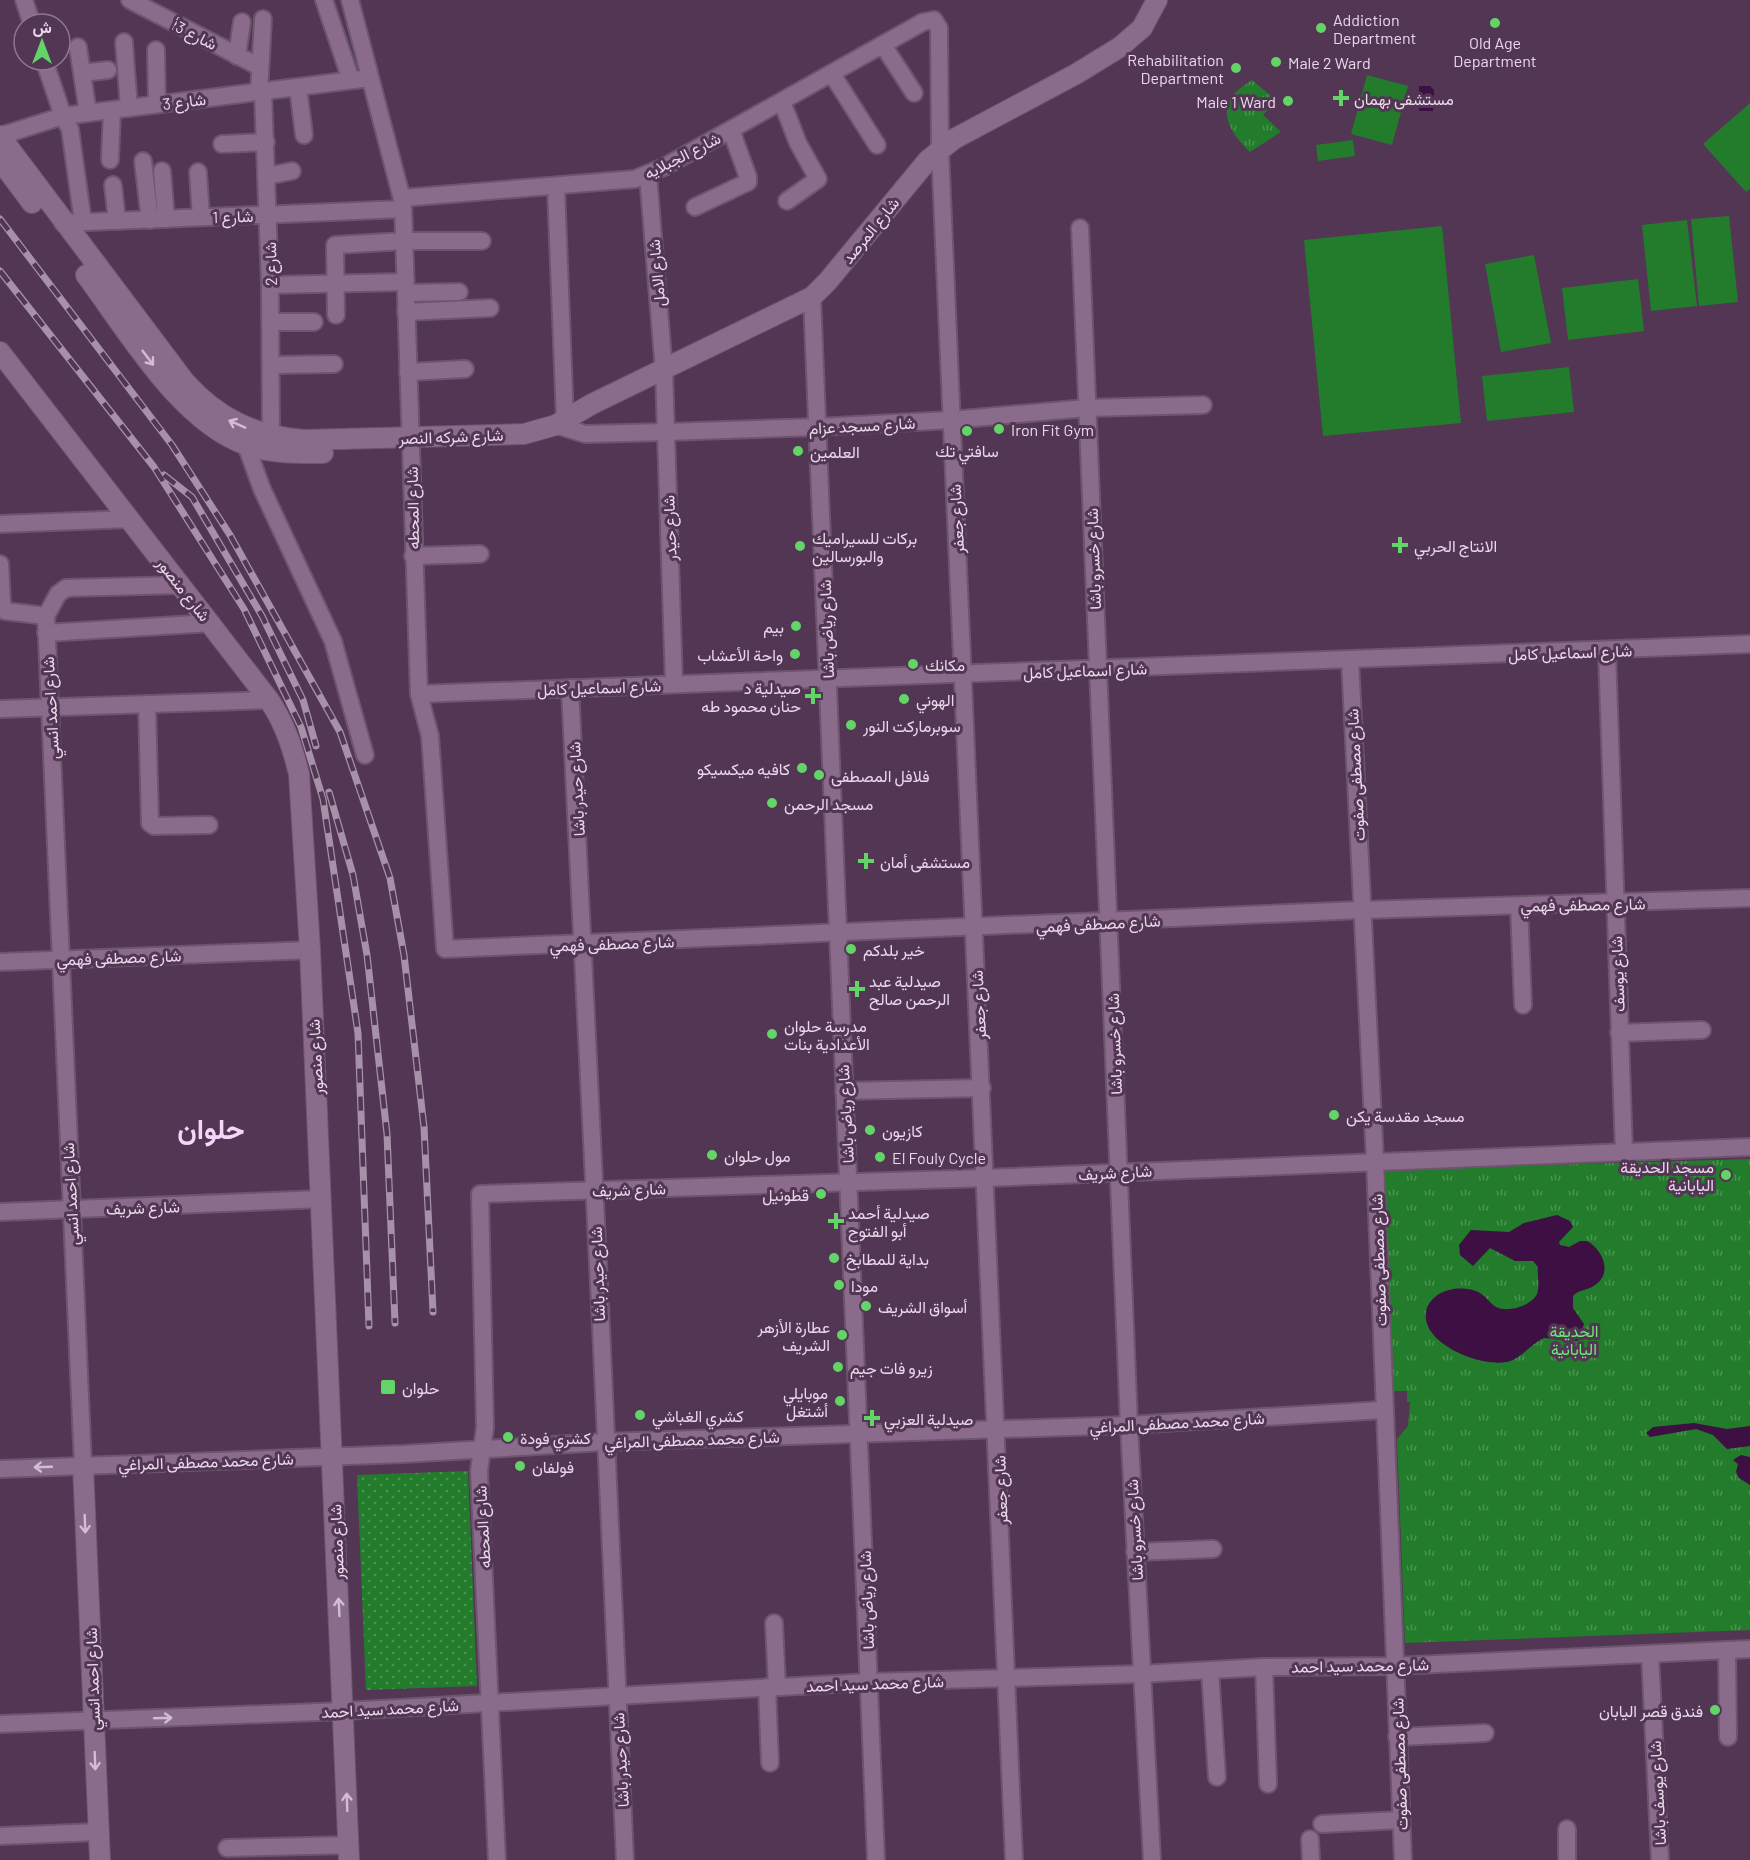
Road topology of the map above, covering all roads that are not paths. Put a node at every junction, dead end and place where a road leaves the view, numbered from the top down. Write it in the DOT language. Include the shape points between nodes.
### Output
graph roads {
  1 [pos="130,0"];
  2 [pos="324,0"];
  3 [pos="350,0"];
  4 [pos="1157,0"];
  5 [pos="263,19"];
  6 [pos="934,20"];
  7 [pos="242,22"];
  8 [pos="124,42"];
  9 [pos="883,45"];
  10 [pos="78,47"];
  11 [pos="156,50"];
  12 [pos="237,56"];
  13 [pos="260,67"];
  14 [pos="108,70"];
  15 [pos="48,72"];
  16 [pos="82,73"];
  17 [pos="832,74"];
  18 [pos="370,78"];
  19 [pos="351,81"];
  20 [pos="298,87"];
  21 [pos="261,92"];
  22 [pos="914,93"];
  23 [pos="782,102"];
  24 [pos="157,104"];
  25 [pos="120,109"];
  26 [pos="87,113"];
  27 [pos="63,116"];
  28 [pos="731,130"];
  29 [pos="304,135"];
  30 [pos="0,136"];
  31 [pos="266,142"];
  32 [pos="222,144"];
  33 [pos="877,145"];
  34 [pos="940,150"];
  35 [pos="0,159"];
  36 [pos="110,160"];
  37 [pos="143,161"];
  38 [pos="162,171"];
  39 [pos="292,171"];
  40 [pos="198,172"];
  41 [pos="648,175"];
  42 [pos="267,176"];
  43 [pos="113,185"];
  44 [pos="556,187"];
  45 [pos="787,201"];
  46 [pos="403,203"];
  47 [pos="695,207"];
  48 [pos="268,214"];
  49 [pos="201,217"];
  50 [pos="158,219"];
  51 [pos="117,221"];
  52 [pos="83,222"];
  53 [pos="63,223"];
  54 [pos="1080,228"];
  55 [pos="404,241"];
  56 [pos="482,241"];
  57 [pos="334,284"];
  58 [pos="270,285"];
  59 [pos="405,288"];
  60 [pos="459,291"];
  61 [pos="812,297"];
  62 [pos="490,308"];
  63 [pos="406,312"];
  64 [pos="336,315"];
  65 [pos="271,322"];
  66 [pos="314,322"];
  67 [pos="0,352"];
  68 [pos="334,364"];
  69 [pos="271,365"];
  70 [pos="465,369"];
  71 [pos="664,371"];
  72 [pos="408,372"];
  73 [pos="1203,405"];
  74 [pos="1087,408"];
  75 [pos="951,420"];
  76 [pos="560,423"];
  77 [pos="817,427"];
  78 [pos="666,432"];
  79 [pos="271,436"];
  80 [pos="246,445"];
  81 [pos="411,445"];
  82 [pos="130,519"];
  83 [pos="0,524"];
  84 [pos="480,554"];
  85 [pos="413,556"];
  86 [pos="0,564"];
  87 [pos="181,585"];
  88 [pos="211,622"];
  89 [pos="46,625"];
  90 [pos="1750,644"];
  91 [pos="1607,651"];
  92 [pos="1350,660"];
  93 [pos="1097,669"];
  94 [pos="964,674"];
  95 [pos="828,679"];
  96 [pos="674,684"];
  97 [pos="570,688"];
  98 [pos="419,693"];
  99 [pos="269,700"];
  100 [pos="147,704"];
  101 [pos="51,708"];
  102 [pos="0,709"];
  103 [pos="365,755"];
  104 [pos="209,825"];
  105 [pos="1750,898"];
  106 [pos="1615,904"];
  107 [pos="1519,906"];
  108 [pos="1361,910"];
  109 [pos="1108,922"];
  110 [pos="975,929"];
  111 [pos="838,934"];
  112 [pos="584,944"];
  113 [pos="445,949"];
  114 [pos="310,950"];
  115 [pos="61,959"];
  116 [pos="0,962"];
  117 [pos="1523,1005"];
  118 [pos="1702,1030"];
  119 [pos="1619,1033"];
  120 [pos="982,1088"];
  121 [pos="844,1091"];
  122 [pos="1750,1147"];
  123 [pos="1624,1153"];
  124 [pos="1375,1161"];
  125 [pos="1119,1172"];
  126 [pos="986,1178"];
  127 [pos="848,1183"];
  128 [pos="594,1190"];
  129 [pos="480,1194"];
  130 [pos="321,1199"];
  131 [pos="71,1210"];
  132 [pos="0,1212"];
  133 [pos="1383,1410"];
  134 [pos="1129,1425"];
  135 [pos="998,1430"];
  136 [pos="859,1435"];
  137 [pos="604,1442"];
  138 [pos="481,1450"];
  139 [pos="333,1457"];
  140 [pos="83,1466"];
  141 [pos="0,1469"];
  142 [pos="1213,1549"];
  143 [pos="1135,1552"];
  144 [pos="774,1623"];
  145 [pos="1750,1649"];
  146 [pos="1727,1650"];
  147 [pos="1650,1654"];
  148 [pos="1395,1666"];
  149 [pos="1264,1667"];
  150 [pos="1210,1671"];
  151 [pos="1141,1674"];
  152 [pos="1007,1678"];
  153 [pos="870,1682"];
  154 [pos="772,1687"];
  155 [pos="617,1696"];
  156 [pos="490,1703"];
  157 [pos="344,1711"];
  158 [pos="94,1720"];
  159 [pos="0,1724"];
  160 [pos="1485,1733"];
  161 [pos="1397,1737"];
  162 [pos="1728,1737"];
  163 [pos="770,1763"];
  164 [pos="1217,1777"];
  165 [pos="1268,1784"];
  166 [pos="1401,1821"];
  167 [pos="1322,1824"];
  168 [pos="1567,1829"];
  169 [pos="98,1832"];
  170 [pos="0,1836"];
  171 [pos="1310,1839"];
  172 [pos="227,1848"];
  173 [pos="277,1853"];
  174 [pos="349,1853"];
  175 [pos="99,1860"];
  176 [pos="497,1860"];
  177 [pos="625,1860"];
  178 [pos="876,1860"];
  179 [pos="1014,1860"];
  180 [pos="1152,1860"];
  181 [pos="1311,1860"];
  182 [pos="1403,1860"];
  183 [pos="1567,1860"];
  184 [pos="1660,1860"];
  1 -- 12 [label="street, شارع 3أ"];
  2 -- 19 [label="street"];
  3 -- 18 [label="street, شارع المحطه"];
  4 -- 34 [label="street, شارع المرصد" via="1142,28 1120,47"];
  5 -- 13 [label="street, شارع 2"];
  6 -- 9 [label="street, شارع الجبلايه" via="923,22"];
  6 -- 34 [label="street, شارع جعفر" via="939,28"];
  7 -- 12 [label="street"];
  8 -- 25 [label="street"];
  9 -- 17 [label="street, شارع الجبلايه"];
  9 -- 22 [label="street"];
  10 -- 16 [label="street"];
  11 -- 24 [label="street"];
  12 -- 13 [label="street, شارع 3أ"];
  13 -- 21 [label="street, شارع 2"];
  14 -- 16 [label="street"];
  15 -- 27 [label="street"];
  16 -- 26 [label="street"];
  17 -- 23 [label="street, شارع الجبلايه"];
  17 -- 33 [label="street"];
  18 -- 19 [label="street, شارع 3"];
  18 -- 46 [label="street, شارع المحطه"];
  19 -- 20 [label="street, شارع 3"];
  20 -- 21 [label="street, شارع 3"];
  20 -- 29 [label="street"];
  21 -- 24 [label="street, شارع 3"];
  21 -- 31 [label="street, شارع 2"];
  23 -- 28 [label="street, شارع الجبلايه"];
  23 -- 45 [label="street" via="818,179"];
  24 -- 25 [label="street, شارع 3"];
  25 -- 26 [label="street, شارع 3"];
  25 -- 36 [label="street"];
  26 -- 27 [label="street, شارع 3"];
  27 -- 30 [label="street, شارع 3"];
  27 -- 52 [label="street" via="70,129"];
  28 -- 41 [label="street, شارع الجبلايه"];
  28 -- 47 [label="street" via="748,182"];
  30 -- 53 [label="street, شارع شركه النصر"];
  31 -- 32 [label="street"];
  31 -- 42 [label="street, شارع 2"];
  34 -- 61 [label="street, شارع المرصد"];
  34 -- 75 [label="street, شارع جعفر"];
  35 -- 80 [label="street, شارع شركه النصر, one-way" via="177,396 208,425"];
  37 -- 50 [label="street"];
  38 -- 50 [label="street"];
  39 -- 42 [label="street"];
  40 -- 49 [label="street"];
  41 -- 44 [label="street, شارع الجبلايه" via="619,182"];
  41 -- 71 [label="street, شارع الامل"];
  42 -- 48 [label="street, شارع 2"];
  43 -- 51 [label="street"];
  44 -- 46 [label="street, شارع الجبلايه"];
  44 -- 76 [label="street"];
  46 -- 48 [label="street, شارع 1"];
  46 -- 55 [label="street, شارع المحطه"];
  48 -- 49 [label="street, شارع 1"];
  48 -- 58 [label="street, شارع 2"];
  49 -- 50 [label="street, شارع 1"];
  50 -- 51 [label="street, شارع 1"];
  51 -- 52 [label="street, شارع 1"];
  52 -- 53 [label="street, شارع 1"];
  79 -- 53 [label="street, شارع شركه النصر, one-way" via="229,420 198,397"];
  54 -- 74 [label="street, شارع خسرو باشا"];
  55 -- 56 [label="street"];
  55 -- 57 [label="street" via="335,245"];
  55 -- 59 [label="street, شارع المحطه"];
  57 -- 58 [label="street"];
  57 -- 59 [label="street"];
  57 -- 64 [label="street"];
  58 -- 65 [label="street, شارع 2"];
  59 -- 60 [label="street"];
  59 -- 63 [label="street, شارع المحطه"];
  61 -- 71 [label="street, شارع المرصد"];
  61 -- 77 [label="street, شارع رياض باشا"];
  62 -- 63 [label="street"];
  63 -- 72 [label="street, شارع المحطه"];
  65 -- 66 [label="street"];
  65 -- 69 [label="street, شارع 2"];
  67 -- 82 [label="street, شارع منصور"];
  68 -- 69 [label="street"];
  69 -- 79 [label="street, شارع 2"];
  70 -- 72 [label="street"];
  71 -- 76 [label="street, شارع المرصد"];
  71 -- 78 [label="street, شارع حيدر"];
  72 -- 81 [label="street, شارع المحطه"];
  73 -- 74 [label="street, شارع مسجد عزام"];
  74 -- 75 [label="street, شارع مسجد عزام"];
  74 -- 93 [label="street, شارع خسرو باشا"];
  75 -- 77 [label="street, شارع مسجد عزام"];
  75 -- 94 [label="street, شارع جعفر"];
  76 -- 78 [label="street, شارع مسجد عزام" via="585,434"];
  76 -- 81 [label="street, شارع شركه النصر" via="524,434 498,448"];
  77 -- 78 [label="street, شارع مسجد عزام"];
  77 -- 95 [label="street, شارع رياض باشا"];
  78 -- 96 [label="street, شارع حيدر"];
  79 -- 81 [label="street, شارع شركه النصر"];
  80 -- 81 [label="street, شارع شركه النصر" via="288,454"];
  80 -- 103 [label="street" via="262,489 333,641"];
  81 -- 85 [label="street, شارع المحطه"];
  82 -- 83 [label="street"];
  82 -- 87 [label="street, شارع منصور"];
  84 -- 85 [label="street"];
  85 -- 98 [label="street, شارع المحطه"];
  86 -- 89 [label="street" via="5,611"];
  87 -- 88 [label="street, شارع منصور"];
  87 -- 89 [label="street" via="66,588 58,594"];
  88 -- 89 [label="street"];
  88 -- 99 [label="street, شارع منصور"];
  89 -- 101 [label="street, شارع احمد انسي"];
  90 -- 91 [label="street, شارع اسماعيل كامل"];
  91 -- 92 [label="street, شارع اسماعيل كامل"];
  91 -- 106 [label="street, شارع يوسف"];
  92 -- 93 [label="street, شارع اسماعيل كامل"];
  92 -- 108 [label="street, شارع مصطفى صفوت"];
  93 -- 94 [label="street, شارع اسماعيل كامل"];
  93 -- 109 [label="street, شارع خسرو باشا"];
  94 -- 95 [label="street, شارع اسماعيل كامل"];
  94 -- 110 [label="street, شارع جعفر"];
  95 -- 96 [label="street, شارع اسماعيل كامل"];
  95 -- 111 [label="street, شارع رياض باشا"];
  96 -- 97 [label="street, شارع اسماعيل كامل"];
  97 -- 98 [label="street, شارع اسماعيل كامل"];
  97 -- 112 [label="street, شارع حيدر باشا"];
  98 -- 113 [label="street, شارع المحطه" via="430,736"];
  99 -- 100 [label="street"];
  99 -- 114 [label="street, شارع منصور" via="290,736 299,774"];
  100 -- 101 [label="street"];
  100 -- 104 [label="street" via="150,823"];
  101 -- 102 [label="street"];
  101 -- 115 [label="street, شارع احمد انسي"];
  105 -- 106 [label="street, شارع مصطفى فهمي"];
  106 -- 107 [label="street, شارع مصطفى فهمي"];
  106 -- 119 [label="street, شارع يوسف"];
  107 -- 108 [label="street, شارع مصطفى فهمي"];
  107 -- 117 [label="street"];
  108 -- 109 [label="street, شارع مصطفى فهمي"];
  108 -- 124 [label="street, شارع مصطفى صفوت"];
  109 -- 110 [label="street, شارع مصطفى فهمي"];
  109 -- 125 [label="street, شارع خسرو باشا"];
  110 -- 111 [label="street, شارع مصطفى فهمي"];
  110 -- 120 [label="street, شارع جعفر"];
  111 -- 112 [label="street, شارع مصطفى فهمي"];
  111 -- 121 [label="street, شارع رياض باشا"];
  112 -- 113 [label="street, شارع مصطفى فهمي"];
  112 -- 128 [label="street, شارع حيدر باشا"];
  114 -- 115 [label="street, شارع مصطفى فهمي"];
  114 -- 130 [label="street, شارع منصور"];
  115 -- 116 [label="street, شارع مصطفى فهمي"];
  115 -- 131 [label="street, شارع احمد انسي"];
  118 -- 119 [label="street"];
  119 -- 123 [label="street, شارع يوسف"];
  120 -- 121 [label="street"];
  120 -- 126 [label="street, شارع جعفر"];
  121 -- 127 [label="street, شارع رياض باشا"];
  122 -- 123 [label="street, شارع شريف"];
  123 -- 124 [label="street, شارع شريف"];
  124 -- 125 [label="street, شارع شريف"];
  124 -- 133 [label="street, شارع مصطفى صفوت"];
  125 -- 126 [label="street, شارع شريف"];
  125 -- 134 [label="street, شارع خسرو باشا"];
  126 -- 127 [label="street, شارع شريف"];
  126 -- 135 [label="street, شارع جعفر"];
  127 -- 128 [label="street, شارع شريف"];
  127 -- 136 [label="street, شارع رياض باشا"];
  128 -- 129 [label="street, شارع شريف"];
  128 -- 137 [label="street, شارع حيدر باشا"];
  129 -- 138 [label="street, شارع المحطه" via="485,1427"];
  130 -- 131 [label="street, شارع شريف"];
  130 -- 139 [label="street, شارع منصور"];
  131 -- 132 [label="street, شارع شريف"];
  131 -- 140 [label="street, شارع احمد انسي"];
  133 -- 134 [label="street, شارع محمد مصطفى المراغي"];
  133 -- 148 [label="street, شارع مصطفى صفوت"];
  134 -- 135 [label="street, شارع محمد مصطفى المراغي"];
  134 -- 143 [label="street, شارع خسرو باشا"];
  135 -- 136 [label="street, شارع محمد مصطفى المراغي"];
  135 -- 152 [label="street, شارع جعفر"];
  136 -- 137 [label="street, شارع محمد مصطفى المراغي"];
  136 -- 153 [label="street, شارع رياض باشا"];
  137 -- 138 [label="street, شارع محمد مصطفى المراغي"];
  137 -- 155 [label="street, شارع حيدر باشا"];
  138 -- 139 [label="street, شارع محمد مصطفى المراغي"];
  138 -- 156 [label="street, شارع المحطه"];
  139 -- 140 [label="street, شارع محمد مصطفى المراغي"];
  157 -- 139 [label="street, شارع منصور, one-way"];
  140 -- 141 [label="street, شارع محمد مصطفى المراغي, one-way"];
  140 -- 158 [label="street, شارع احمد انسي, one-way"];
  142 -- 143 [label="street"];
  143 -- 151 [label="street, شارع خسرو باشا"];
  144 -- 154 [label="street"];
  145 -- 146 [label="street, شارع محمد سيد احمد"];
  146 -- 147 [label="street, شارع محمد سيد احمد"];
  146 -- 162 [label="street"];
  147 -- 148 [label="street, شارع محمد سيد احمد"];
  147 -- 184 [label="street, شارع يوسف باشا"];
  148 -- 149 [label="street, شارع محمد سيد احمد"];
  148 -- 161 [label="street, شارع مصطفى صفوت"];
  149 -- 150 [label="street, شارع محمد سيد احمد"];
  149 -- 165 [label="street"];
  150 -- 151 [label="street, شارع محمد سيد احمد"];
  150 -- 164 [label="street"];
  151 -- 152 [label="street, شارع محمد سيد احمد"];
  151 -- 180 [label="street, شارع خسرو باشا"];
  152 -- 153 [label="street, شارع محمد سيد احمد"];
  152 -- 179 [label="street, شارع جعفر"];
  153 -- 154 [label="street, شارع محمد سيد احمد"];
  153 -- 178 [label="street, شارع رياض باشا"];
  154 -- 155 [label="street, شارع محمد سيد احمد"];
  154 -- 163 [label="street"];
  155 -- 156 [label="street, شارع محمد سيد احمد"];
  155 -- 177 [label="street, شارع حيدر باشا"];
  156 -- 157 [label="street, شارع محمد سيد احمد"];
  156 -- 176 [label="street, شارع المحطه"];
  158 -- 157 [label="street, شارع محمد سيد احمد, one-way"];
  174 -- 157 [label="street, شارع منصور, one-way"];
  158 -- 159 [label="street, شارع محمد سيد احمد"];
  158 -- 169 [label="street, شارع احمد انسي, one-way"];
  160 -- 161 [label="street"];
  161 -- 166 [label="street, شارع مصطفى صفوت"];
  166 -- 167 [label="street"];
  166 -- 182 [label="street, شارع مصطفى صفوت"];
  168 -- 183 [label="street"];
  169 -- 170 [label="street"];
  169 -- 175 [label="street, شارع احمد انسي"];
  171 -- 181 [label="street"];
  172 -- 173 [label="street"];
  173 -- 174 [label="street"];
}
